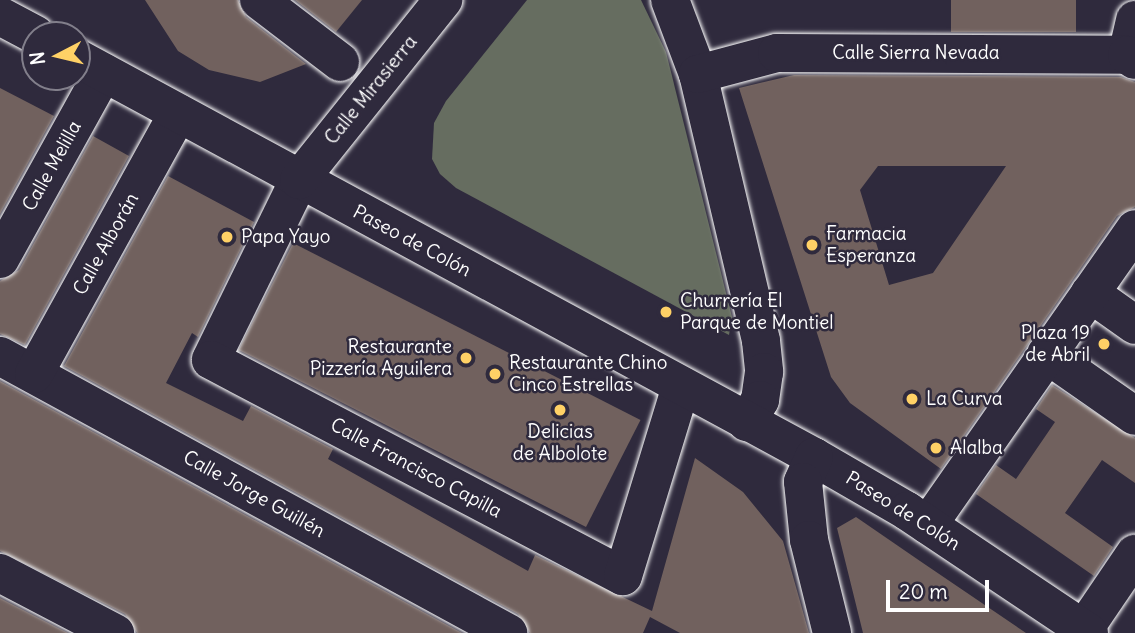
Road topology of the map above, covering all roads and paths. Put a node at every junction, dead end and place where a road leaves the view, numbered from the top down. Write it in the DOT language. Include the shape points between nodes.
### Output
graph roads {
  1 [pos="259,0"];
  2 [pos="443,0"];
  3 [pos="670,0"];
  4 [pos="0,16"];
  5 [pos="21,27"];
  6 [pos="1132,45"];
  7 [pos="340,62"];
  8 [pos="91,66"];
  9 [pos="698,74"];
  10 [pos="78,91"];
  11 [pos="178,113"];
  12 [pos="299,180"];
  13 [pos="1135,229"];
  14 [pos="0,259"];
  15 [pos="1090,293"];
  16 [pos="1135,325"];
  17 [pos="1046,354"];
  18 [pos="0,356"];
  19 [pos="34,374"];
  20 [pos="681,386"];
  21 [pos="1135,416"];
  22 [pos="747,422"];
  23 [pos="814,457"];
  24 [pos="928,525"];
  25 [pos="1135,554"];
  26 [pos="0,573"];
  27 [pos="1086,631"];
  28 [pos="115,633"];
  29 [pos="509,633"];
  30 [pos="832,633"];
  1 -- 7 [label="street"];
  2 -- 12 [label="street, Calle Mirasierra"];
  3 -- 9 [label="street"];
  4 -- 5 [label="street"];
  6 -- 9 [label="street, Calle Sierra Nevada" via="777,52"];
  8 -- 11 [label="street, Paseo de Colón"];
  9 -- 22 [label="street" via="761,341 764,372 760,400"];
  10 -- 14 [label="street, Calle Melilla"];
  11 -- 12 [label="street, Paseo de Colón"];
  11 -- 19 [label="street, Calle Alborán"];
  12 -- 20 [label="street, Paseo de Colón"];
  12 -- 20 [label="street, Calle Francisco Capilla" via="211,360 623,576"];
  13 -- 15 [label="street"];
  15 -- 16 [label="street"];
  15 -- 17 [label="street"];
  17 -- 21 [label="street"];
  17 -- 24 [label="street"];
  18 -- 19 [label="street, Calle Jorge Guillén"];
  19 -- 29 [label="street, Calle Jorge Guillén"];
  20 -- 22 [label="street, Paseo de Colón"];
  22 -- 23 [label="street, Paseo de Colón"];
  23 -- 24 [label="street, Paseo de Colón"];
  23 -- 30 [label="street" via="803,482 809,540"];
  24 -- 27 [label="street, Paseo de Colón"];
  25 -- 27 [label="street"];
  26 -- 28 [label="street"];
}
